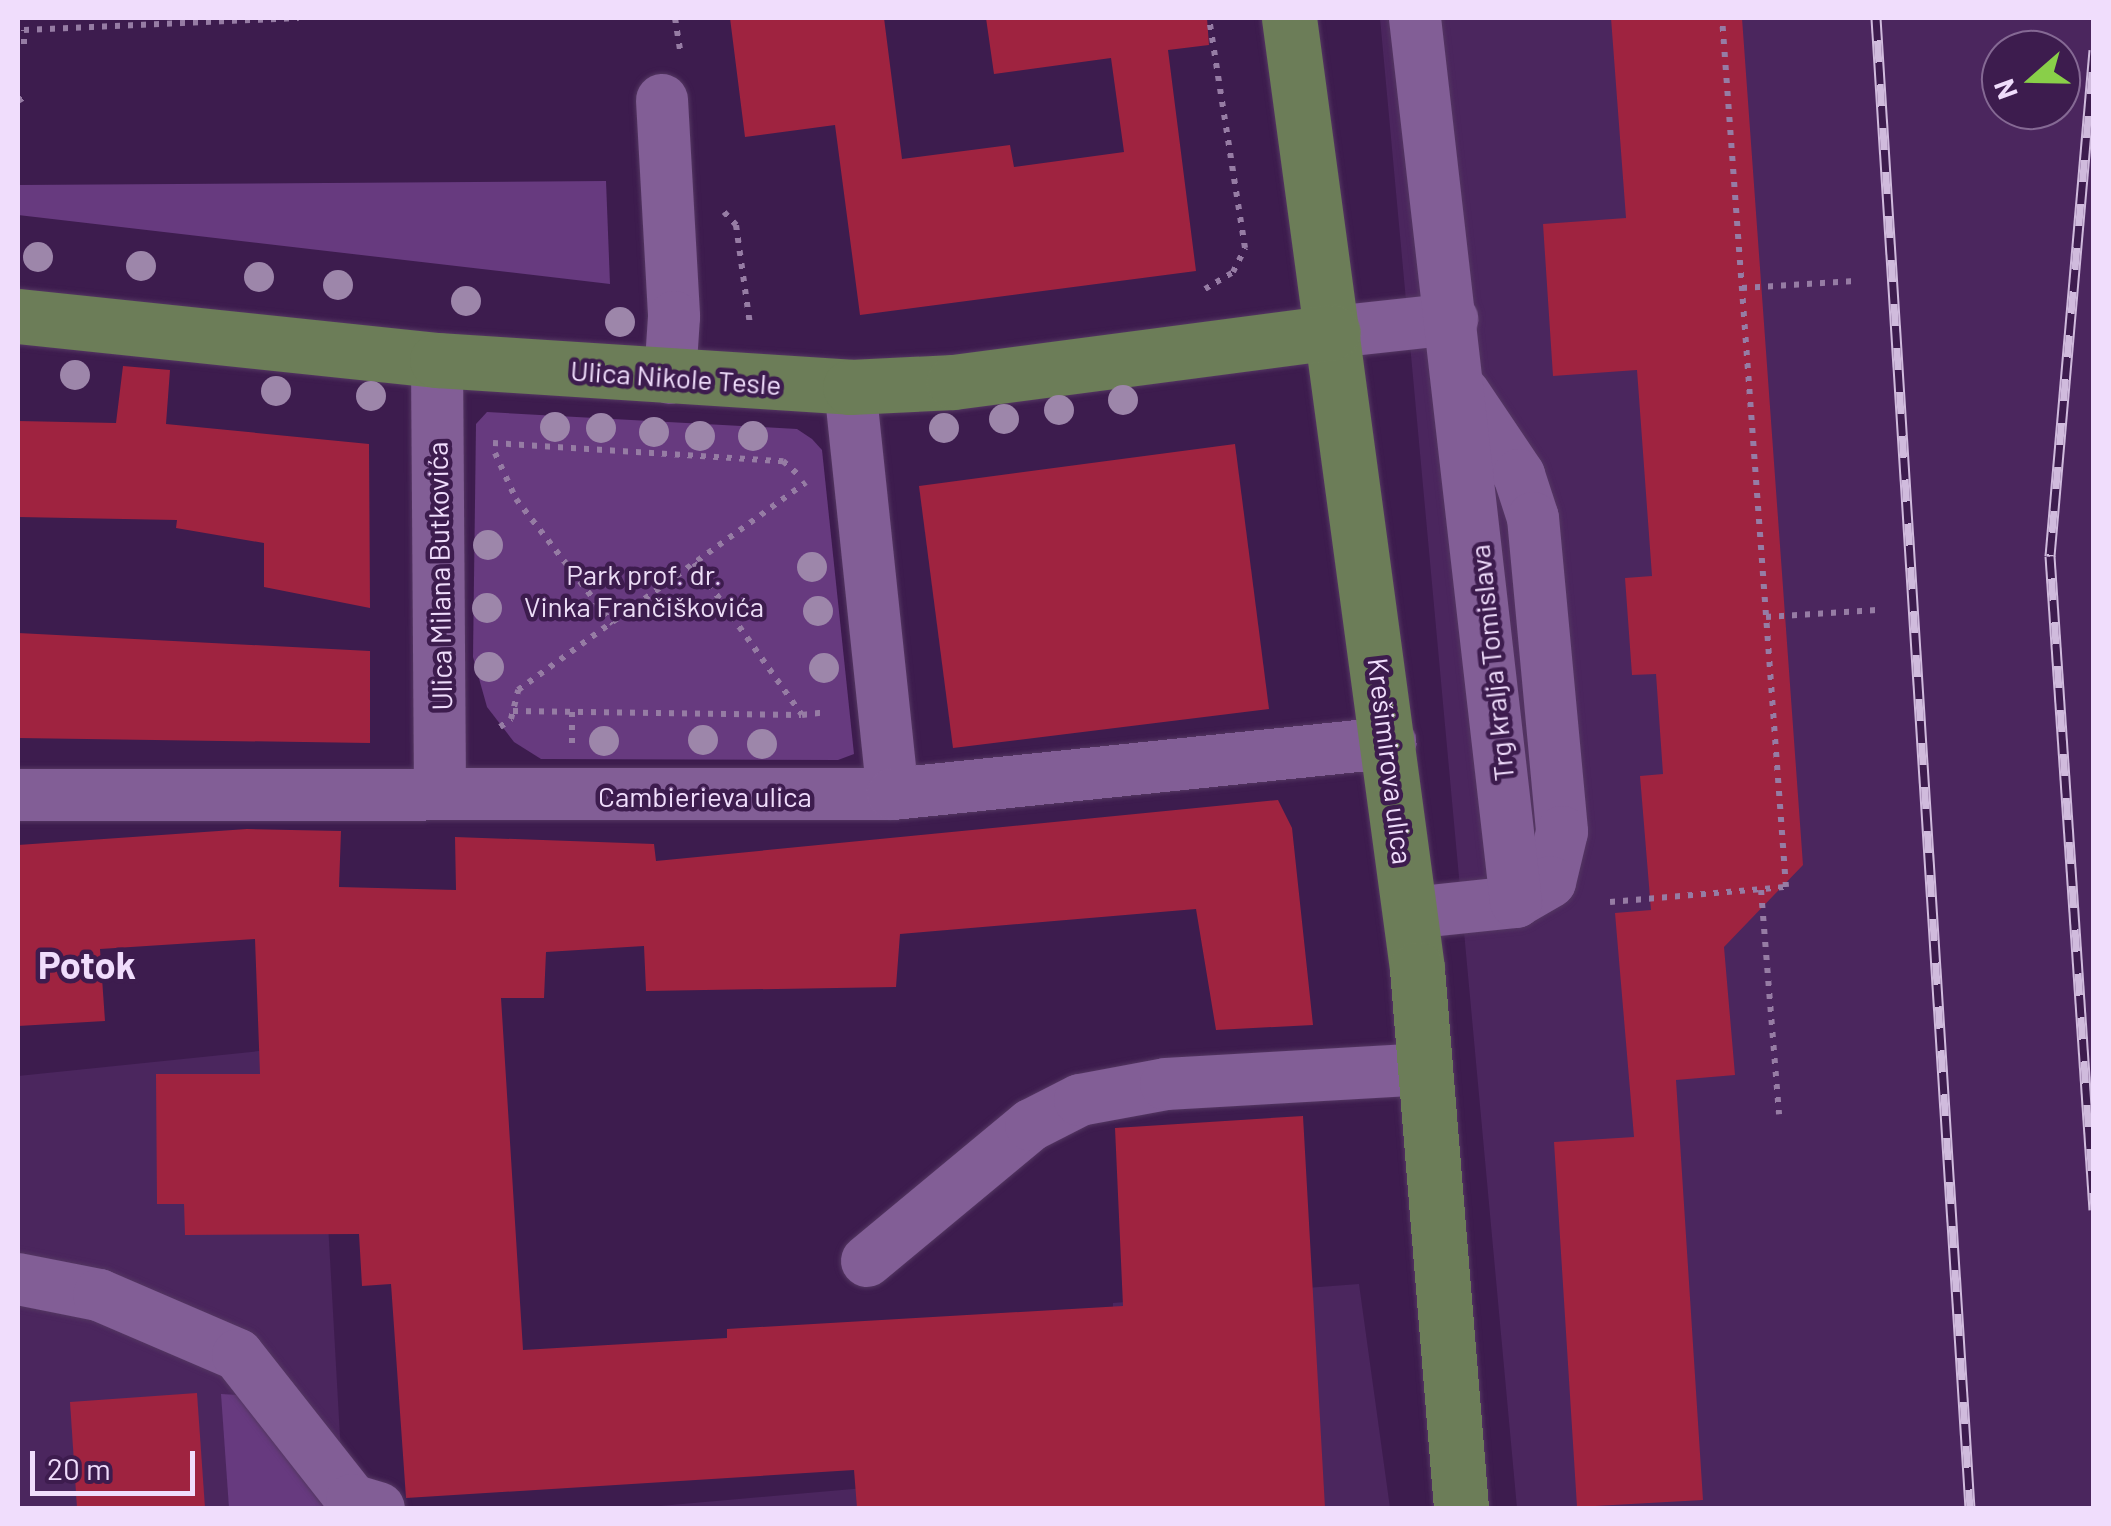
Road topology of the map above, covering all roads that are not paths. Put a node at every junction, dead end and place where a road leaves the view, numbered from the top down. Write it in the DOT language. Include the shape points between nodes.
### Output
graph roads {
  1 [pos="1290,18"];
  2 [pos="1415,18"];
  3 [pos="662,100"];
  4 [pos="18,316"];
  5 [pos="1452,319"];
  6 [pos="1333,332"];
  7 [pos="437,360"];
  8 [pos="670,378"];
  9 [pos="850,387"];
  10 [pos="1390,743"];
  11 [pos="440,791"];
  12 [pos="892,794"];
  13 [pos="18,796"];
  14 [pos="1410,913"];
  15 [pos="1427,1069"];
  16 [pos="868,1261"];
  17 [pos="18,1279"];
  18 [pos="379,1508"];
  19 [pos="1462,1508"];
  1 -- 6 [label="main road, Krešimirova ulica"];
  2 -- 5 [label="street, Trg kralja Tomislava"];
  3 -- 8 [label="street" via="674,317"];
  4 -- 7 [label="main road, Ulica Nikole Tesle"];
  5 -- 6 [label="street"];
  5 -- 14 [label="street, Trg kralja Tomislava" via="1527,897"];
  6 -- 9 [label="main road, Ulica Nikole Tesle" via="954,382"];
  6 -- 10 [label="main road, Krešimirova ulica"];
  7 -- 8 [label="main road, Ulica Nikole Tesle"];
  7 -- 11 [label="street, Ulica Milana Butkovića"];
  8 -- 9 [label="main road, Ulica Nikole Tesle"];
  9 -- 12 [label="street"];
  10 -- 12 [label="street, Cambierieva ulica"];
  10 -- 14 [label="main road, Krešimirova ulica"];
  11 -- 12 [label="street, Cambierieva ulica"];
  11 -- 13 [label="street, Cambierieva ulica"];
  14 -- 15 [label="main road, Krešimirova ulica"];
  15 -- 16 [label="street" via="1166,1084 1080,1100 1031,1125"];
  15 -- 19 [label="main road, Krešimirova ulica"];
  17 -- 18 [label="street" via="99,1295 238,1355 352,1500"];
}
